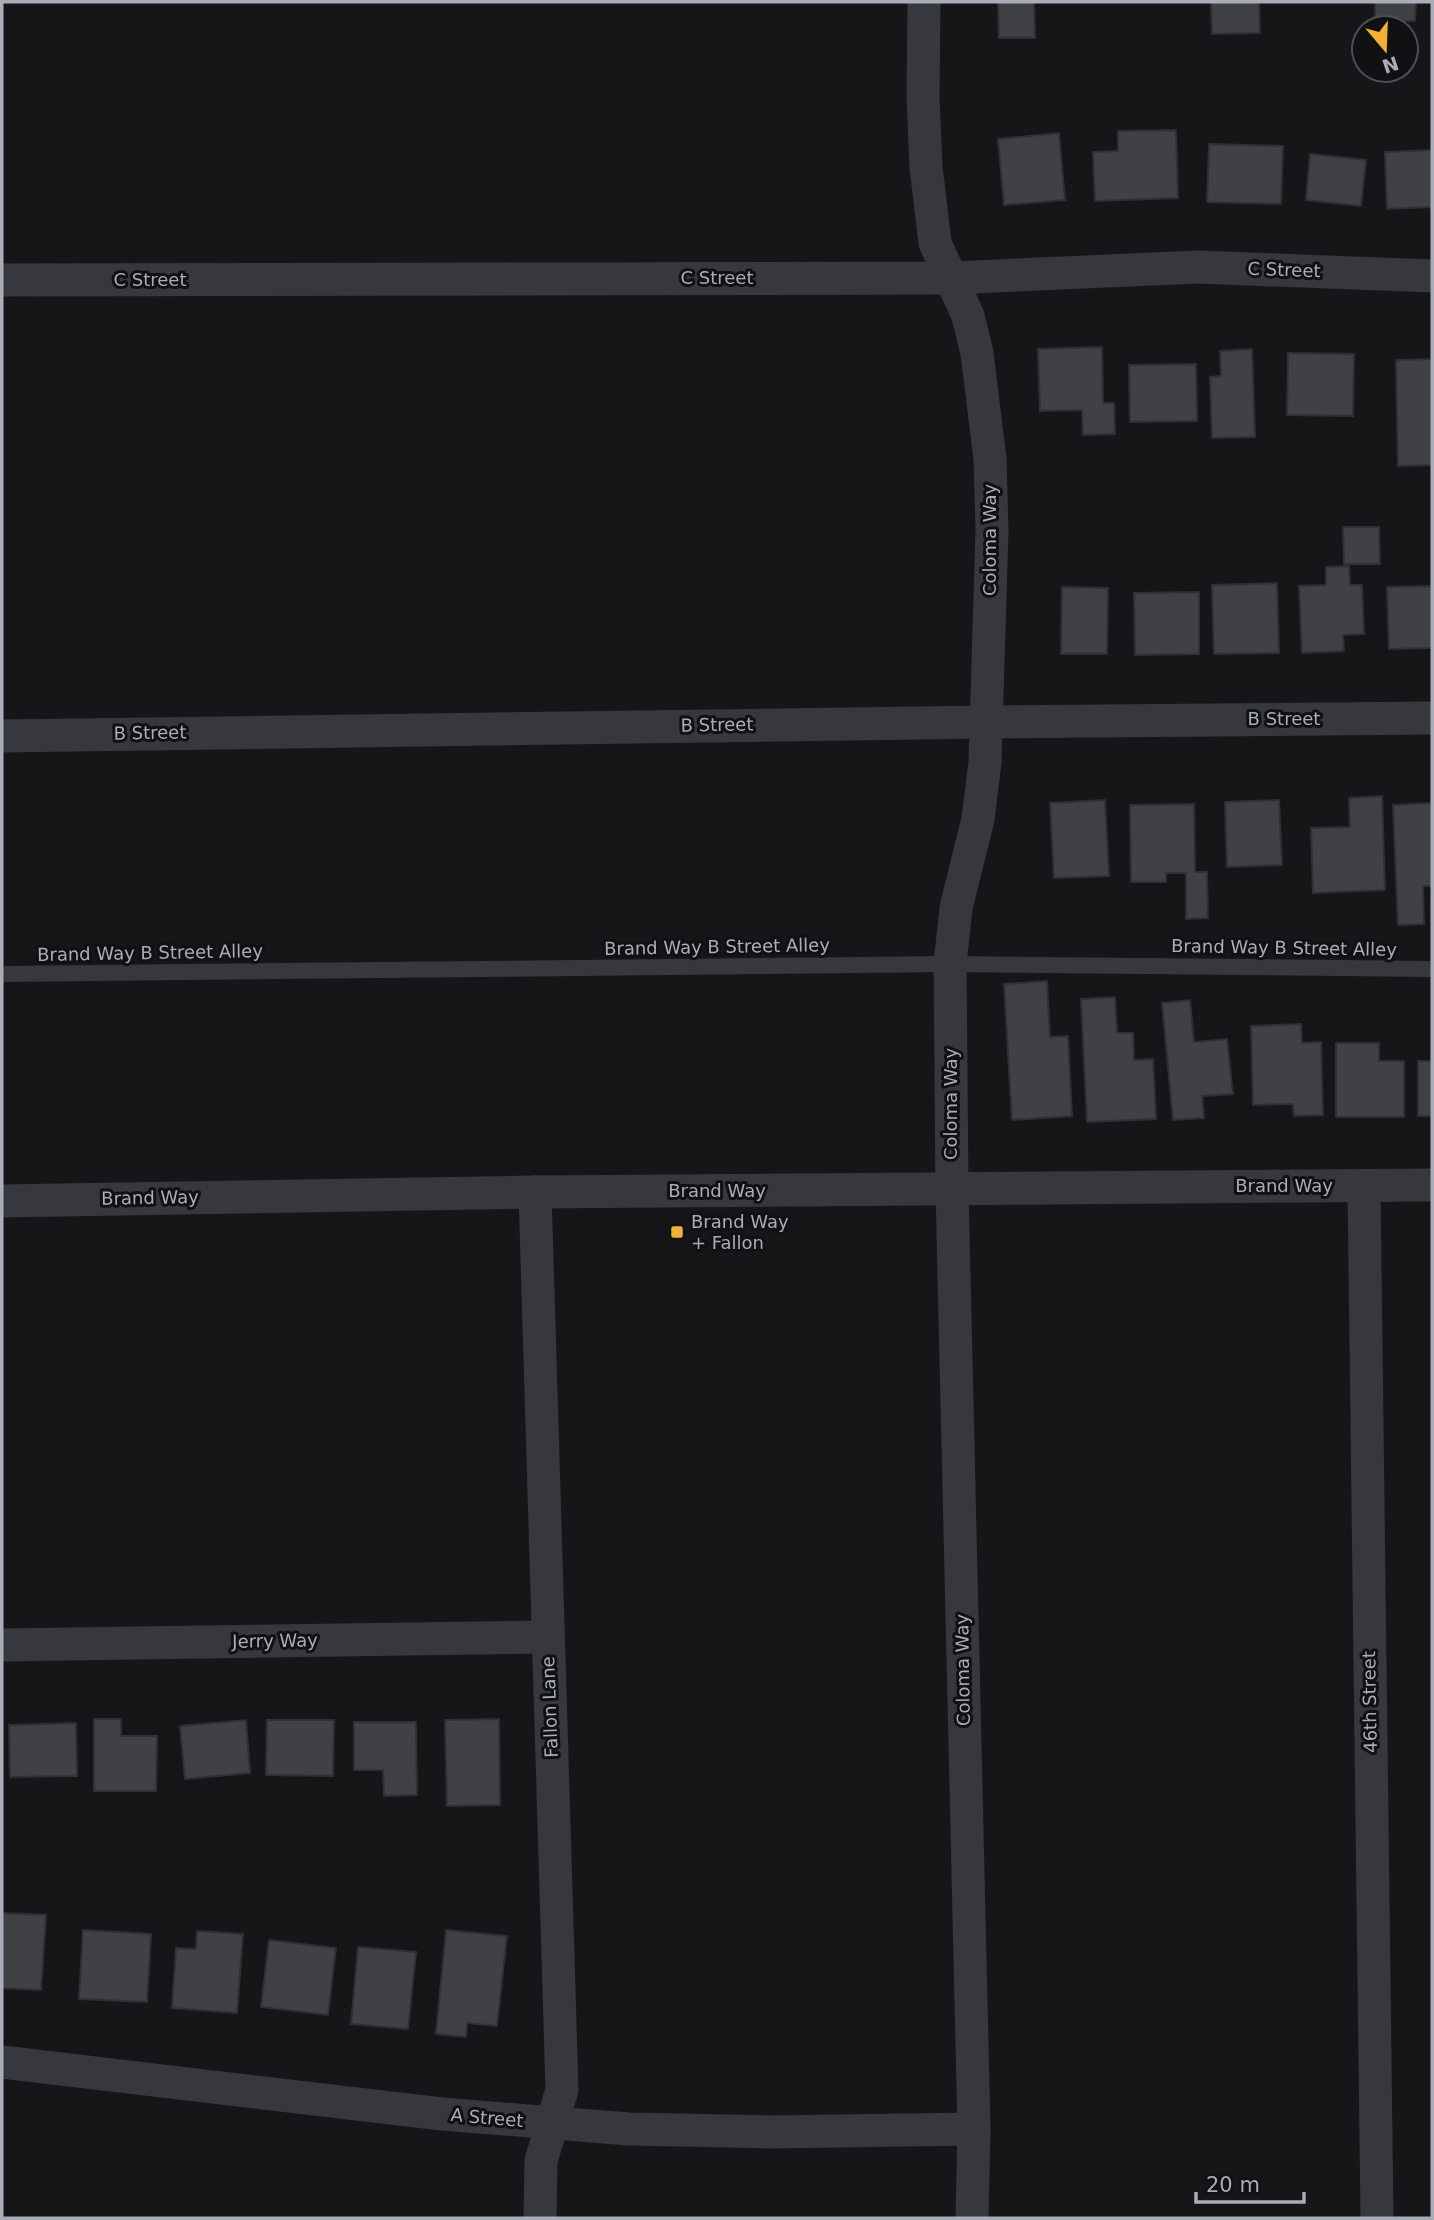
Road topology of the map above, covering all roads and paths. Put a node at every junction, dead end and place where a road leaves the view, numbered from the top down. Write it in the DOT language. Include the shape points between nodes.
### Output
graph roads {
  1 [pos="924,2"];
  2 [pos="1432,276"];
  3 [pos="951,278"];
  4 [pos="2,280"];
  5 [pos="1432,718"];
  6 [pos="987,722"];
  7 [pos="2,736"];
  8 [pos="950,964"];
  9 [pos="1432,969"];
  10 [pos="2,974"];
  11 [pos="1432,1185"];
  12 [pos="1364,1186"];
  13 [pos="952,1189"];
  14 [pos="535,1192"];
  15 [pos="2,1200"];
  16 [pos="548,1637"];
  17 [pos="2,1645"];
  18 [pos="2,2062"];
  19 [pos="552,2124"];
  20 [pos="974,2129"];
  21 [pos="540,2218"];
  22 [pos="972,2218"];
  23 [pos="1377,2218"];
  1 -- 3 [label="street, Coloma Way" via="926,167 936,243"];
  2 -- 3 [label="street, C Street" via="1198,267"];
  3 -- 4 [label="street, C Street"];
  3 -- 6 [label="street, Coloma Way" via="968,316 977,353 990,459"];
  5 -- 6 [label="street, B Street"];
  6 -- 7 [label="street, B Street"];
  6 -- 8 [label="street, Coloma Way" via="978,819 956,908"];
  8 -- 9 [label="lane, Brand Way B Street Alley"];
  8 -- 10 [label="lane, Brand Way B Street Alley"];
  8 -- 13 [label="street, Coloma Way"];
  11 -- 12 [label="street, Brand Way"];
  12 -- 13 [label="street, Brand Way"];
  12 -- 23 [label="street, 46th Street"];
  13 -- 14 [label="street, Brand Way"];
  13 -- 20 [label="street, Coloma Way"];
  14 -- 15 [label="street, Brand Way"];
  14 -- 16 [label="street, Fallon Lane"];
  16 -- 17 [label="street, Jerry Way"];
  16 -- 19 [label="street, Fallon Lane" via="562,2090"];
  18 -- 19 [label="street, A Street"];
  19 -- 20 [label="street, A Street" via="771,2132"];
  19 -- 21 [label="street, Fallon Lane" via="541,2161"];
  20 -- 22 [label="street, Coloma Way"];
}
